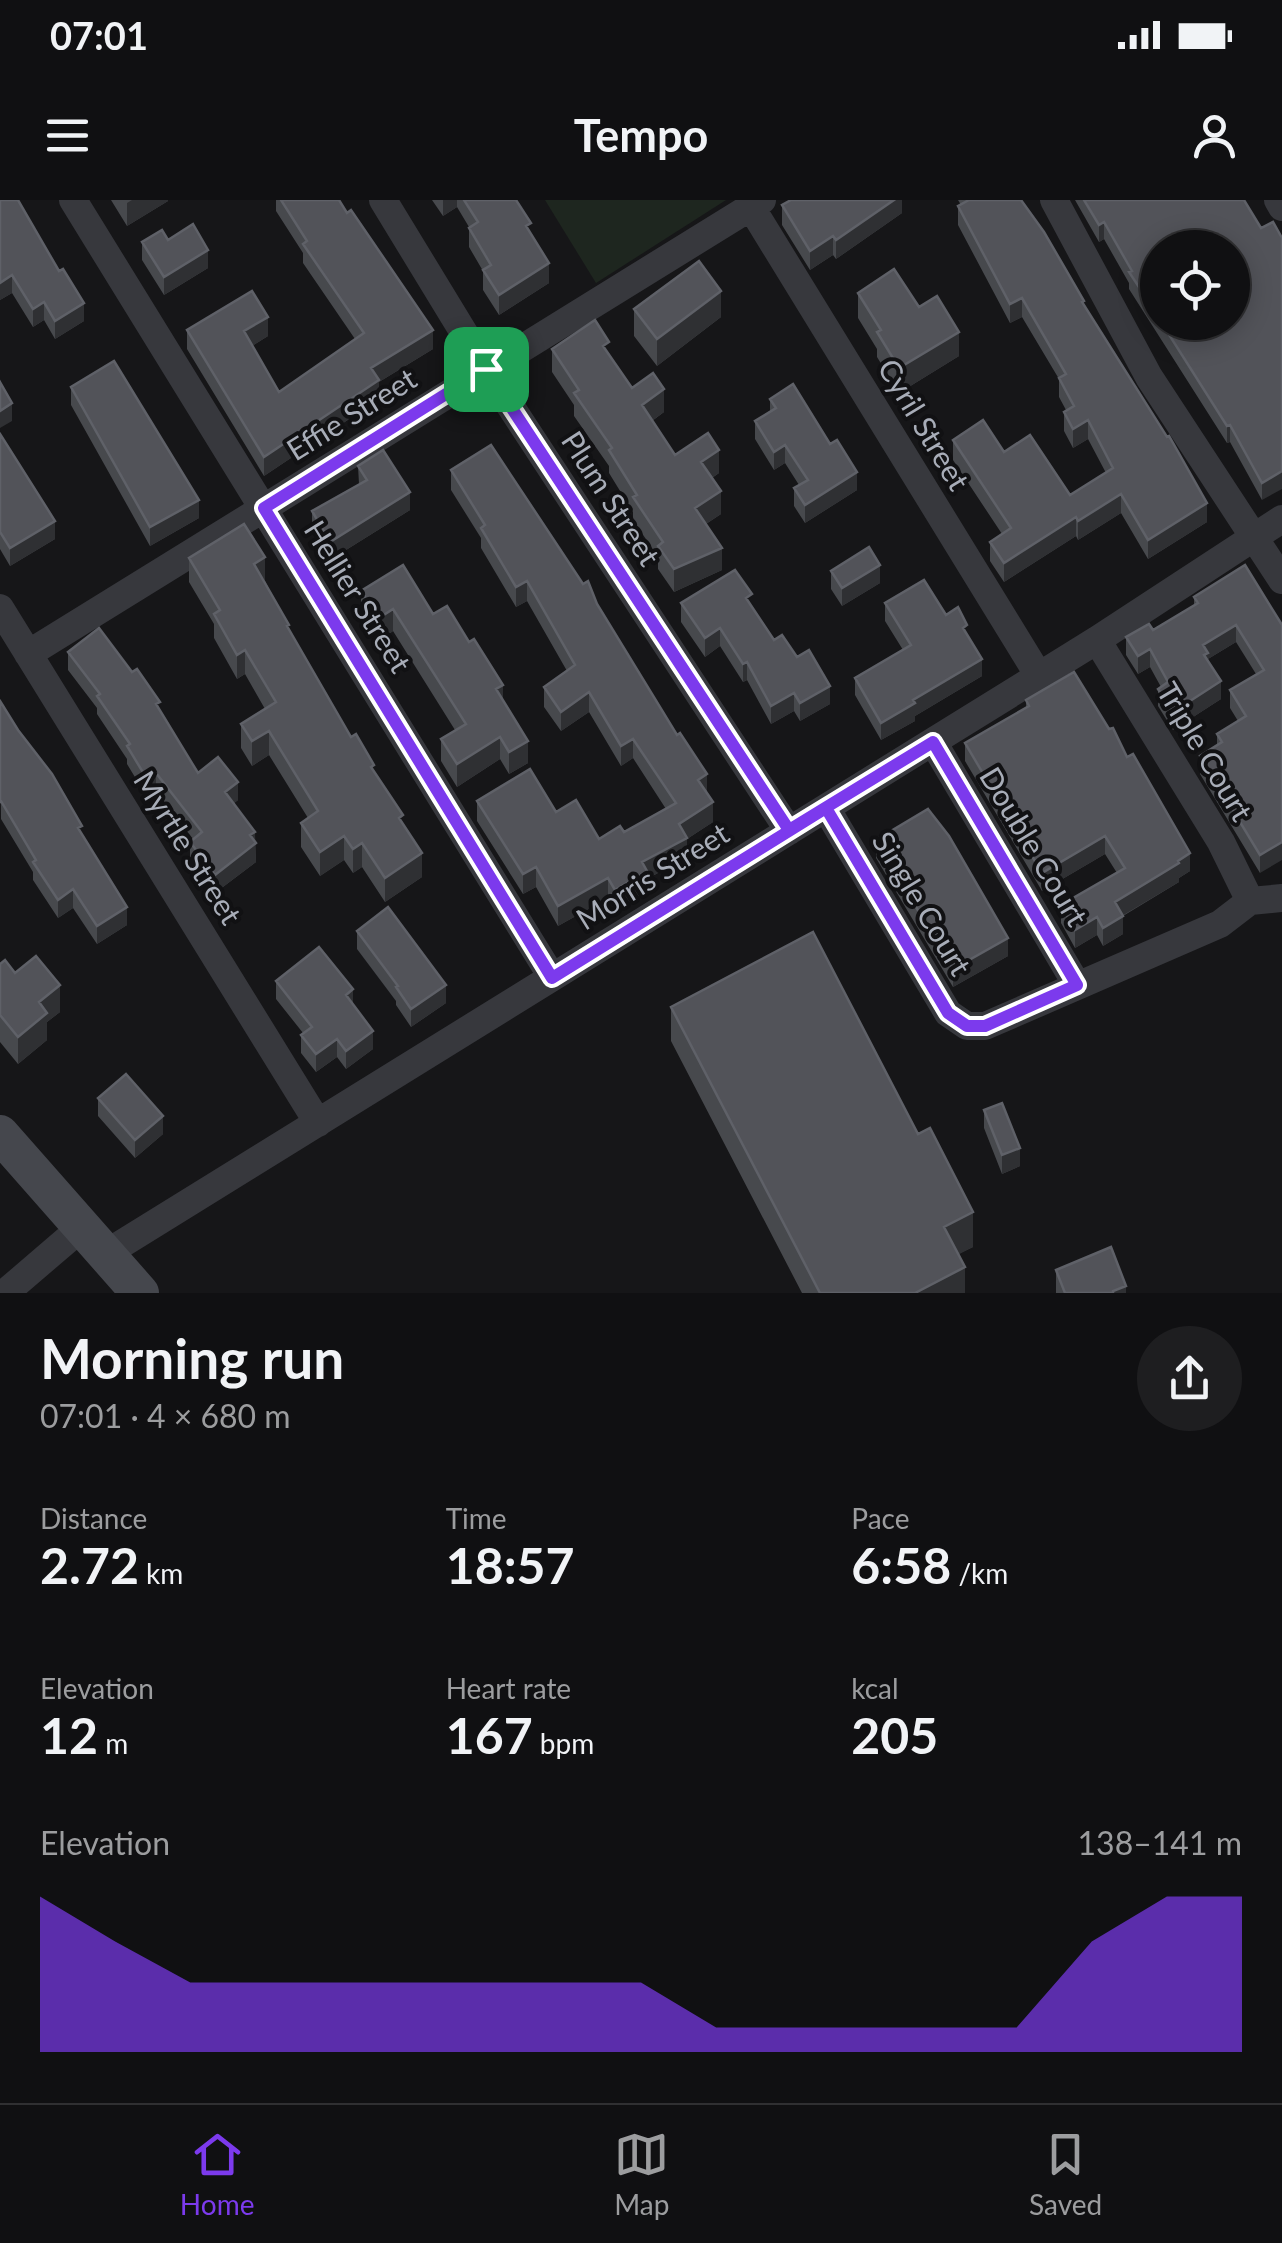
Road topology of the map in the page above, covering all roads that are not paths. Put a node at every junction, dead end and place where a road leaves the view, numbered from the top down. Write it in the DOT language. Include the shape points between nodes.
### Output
graph roads {
  1 [pos="72,200"];
  2 [pos="382,200"];
  3 [pos="1054,200"];
  4 [pos="1278,200"];
  5 [pos="757,203"];
  6 [pos="1282,207"];
  7 [pos="486,369"];
  8 [pos="264,508"];
  9 [pos="1282,519"];
  10 [pos="1253,538"];
  11 [pos="1282,580"];
  12 [pos="0,608"];
  13 [pos="1097,640"];
  14 [pos="28,654"];
  15 [pos="1039,676"];
  16 [pos="933,742"];
  17 [pos="826,808"];
  18 [pos="789,830"];
  19 [pos="1282,898"];
  20 [pos="1250,901"];
  21 [pos="552,978"];
  22 [pos="1077,985"];
  23 [pos="318,1123"];
  24 [pos="0,1134"];
  25 [pos="94,1240"];
  26 [pos="5,1293"];
  27 [pos="140,1293"];
  1 -- 8 [label="street, Hellier Street"];
  2 -- 7 [label="street, Plum Street"];
  3 -- 10 [label="street" via="1149,376"];
  4 -- 6 [label="street"];
  5 -- 7 [label="street, Effie Street"];
  5 -- 15 [label="street, Cyril Street"];
  7 -- 8 [label="street, Effie Street"];
  7 -- 18 [label="street, Plum Street"];
  8 -- 14 [label="street, Effie Street"];
  8 -- 21 [label="street, Hellier Street"];
  9 -- 10 [label="street, Morris Street"];
  10 -- 11 [label="street"];
  10 -- 13 [label="street, Morris Street"];
  12 -- 14 [label="street, Myrtle Street"];
  13 -- 15 [label="street, Morris Street"];
  13 -- 20 [label="street, Triple Court" via="1222,842"];
  14 -- 23 [label="street, Myrtle Street"];
  15 -- 16 [label="street, Morris Street"];
  16 -- 17 [label="street, Morris Street"];
  16 -- 22 [label="street, Double Court"];
  17 -- 18 [label="street, Morris Street"];
  17 -- 22 [label="street, Single Court" via="948,1013 967,1026 985,1026"];
  18 -- 21 [label="street, Morris Street"];
  19 -- 20 [label="street"];
  20 -- 22 [label="street" via="1220,924"];
  21 -- 23 [label="street, Morris Street"];
  23 -- 25 [label="street, Morris Street"];
  24 -- 25 [label="main road"];
  25 -- 26 [label="street, Morris Street"];
  25 -- 27 [label="main road"];
}
